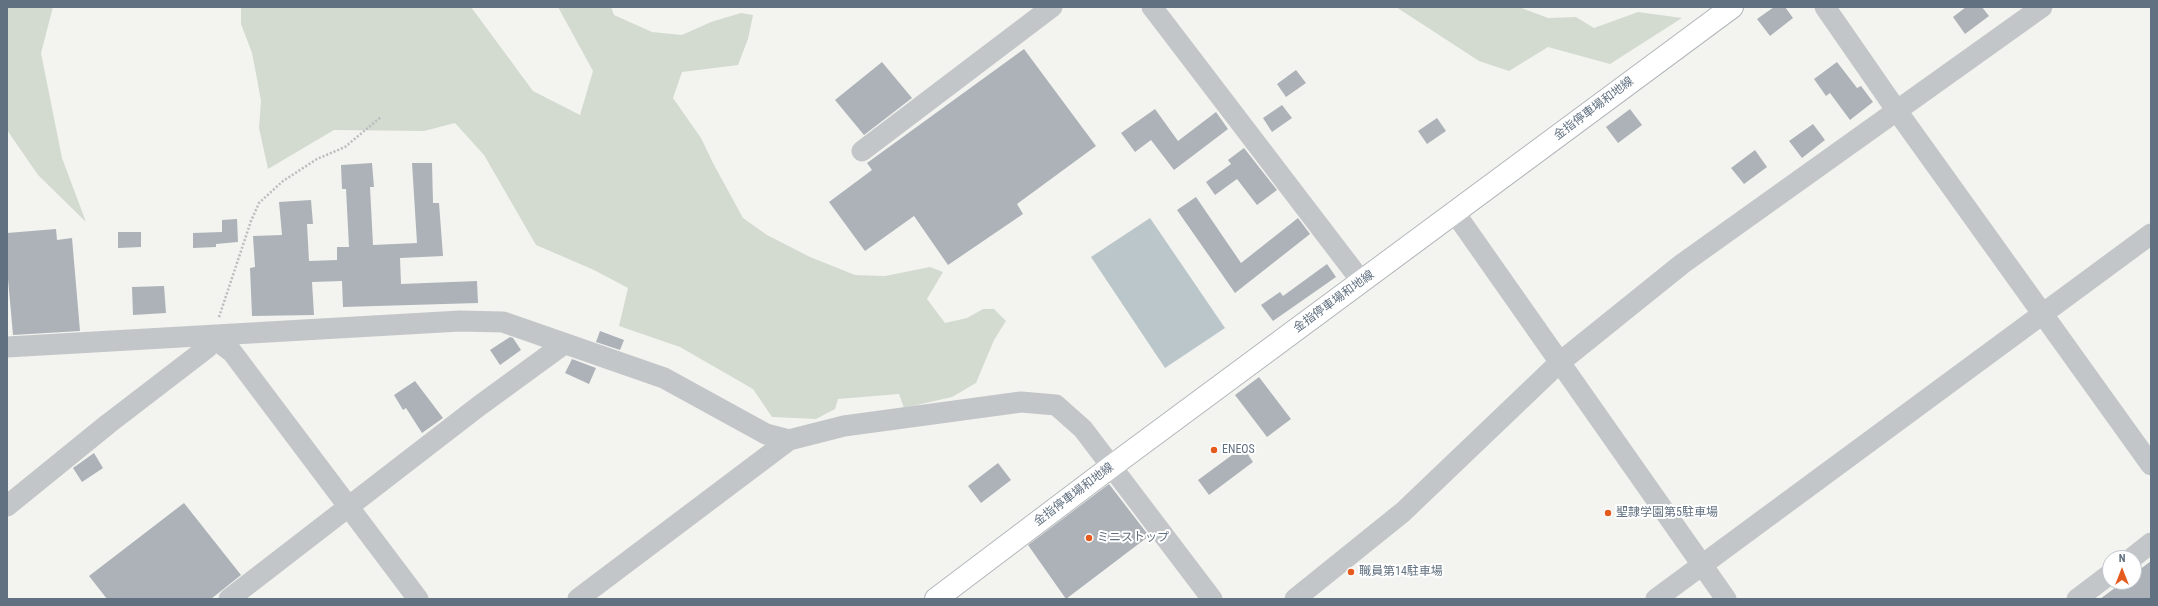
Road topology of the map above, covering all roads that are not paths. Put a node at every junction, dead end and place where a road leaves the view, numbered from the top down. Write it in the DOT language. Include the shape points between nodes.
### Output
graph roads {
  1 [pos="1052,7"];
  2 [pos="1152,7"];
  3 [pos="1732,7"];
  4 [pos="1825,7"];
  5 [pos="2042,7"];
  6 [pos="1897,111"];
  7 [pos="862,151"];
  8 [pos="1455,213"];
  9 [pos="2151,234"];
  10 [pos="1362,282"];
  11 [pos="2044,314"];
  12 [pos="218,335"];
  13 [pos="564,344"];
  14 [pos="7,347"];
  15 [pos="1559,363"];
  16 [pos="789,440"];
  17 [pos="2151,465"];
  18 [pos="1112,466"];
  19 [pos="7,506"];
  20 [pos="349,507"];
  21 [pos="2151,543"];
  22 [pos="2142,550"];
  23 [pos="1702,566"];
  24 [pos="2102,580"];
  25 [pos="229,599"];
  26 [pos="418,599"];
  27 [pos="578,599"];
  28 [pos="936,599"];
  29 [pos="1212,599"];
  30 [pos="1295,599"];
  31 [pos="1656,599"];
  32 [pos="1726,599"];
  33 [pos="2077,599"];
  1 -- 7 [label="street"];
  2 -- 10 [label="street"];
  3 -- 8 [label="main road, 金指停車場和地線"];
  4 -- 6 [label="street"];
  5 -- 6 [label="street"];
  6 -- 11 [label="street"];
  6 -- 15 [label="street" via="1682,264"];
  8 -- 10 [label="main road, 金指停車場和地線"];
  8 -- 15 [label="street"];
  9 -- 11 [label="street"];
  10 -- 18 [label="main road, 金指停車場和地線"];
  11 -- 17 [label="street"];
  11 -- 23 [label="street"];
  12 -- 13 [label="street" via="460,321 503,322"];
  12 -- 14 [label="street"];
  12 -- 19 [label="street" via="207,348"];
  12 -- 20 [label="street" via="220,343 232,352"];
  13 -- 16 [label="street" via="664,378 766,434"];
  13 -- 20 [label="street"];
  15 -- 23 [label="street"];
  15 -- 30 [label="street" via="1403,512"];
  16 -- 18 [label="street" via="844,426 1021,402 1056,405 1083,430"];
  16 -- 27 [label="street"];
  18 -- 28 [label="main road, 金指停車場和地線"];
  18 -- 29 [label="street"];
  20 -- 25 [label="street"];
  20 -- 26 [label="street"];
  21 -- 22 [label="street"];
  23 -- 31 [label="street"];
  23 -- 32 [label="street"];
  24 -- 33 [label="street"];
}
